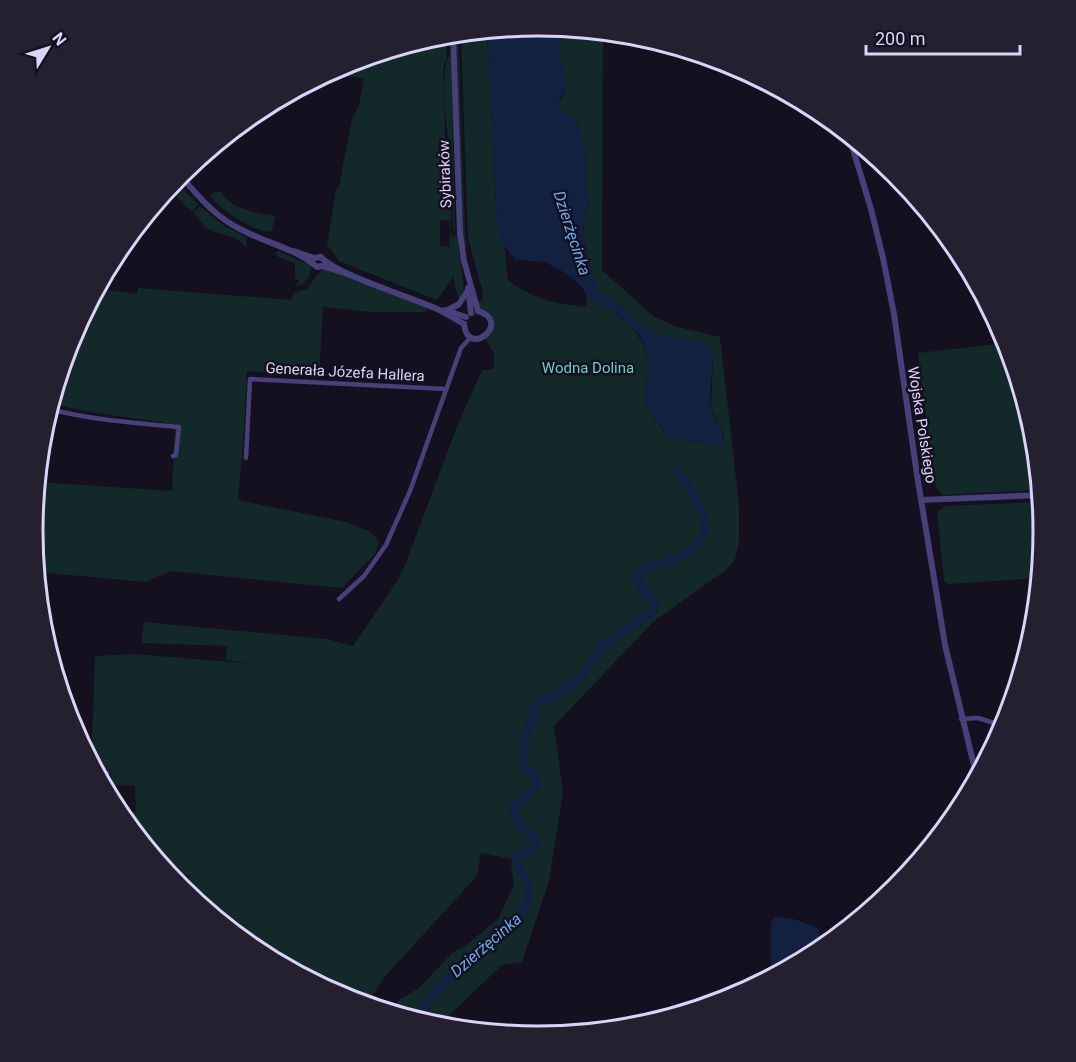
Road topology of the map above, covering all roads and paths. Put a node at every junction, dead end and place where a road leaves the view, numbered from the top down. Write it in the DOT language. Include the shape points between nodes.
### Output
graph roads {
  1 [pos="453,44"];
  2 [pos="853,150"];
  3 [pos="186,183"];
  4 [pos="185,185"];
  5 [pos="195,194"];
  6 [pos="464,261"];
  7 [pos="468,289"];
  8 [pos="438,309"];
  9 [pos="446,310"];
  10 [pos="470,316"];
  11 [pos="471,337"];
  12 [pos="446,389"];
  13 [pos="58,411"];
  14 [pos="173,456"];
  15 [pos="246,458"];
  16 [pos="1032,495"];
  17 [pos="921,500"];
  18 [pos="339,599"];
  19 [pos="961,719"];
  20 [pos="994,723"];
  21 [pos="974,765"];
  1 -- 6 [label="street, Sybiraków" via="459,221"];
  2 -- 17 [label="street, Wojska Polskiego" via="871,209 894,314"];
  3 -- 5 [label="street"];
  4 -- 5 [label="street"];
  5 -- 8 [label="street" via="233,226 314,260 317,267 323,264"];
  6 -- 7 [label="street"];
  6 -- 10 [label="street, Sybiraków"];
  7 -- 9 [label="street" via="459,304"];
  7 -- 10 [label="street"];
  8 -- 9 [label="street"];
  8 -- 10 [label="street"];
  9 -- 10 [label="street"];
  10 -- 11 [label="street" via="465,330"];
  10 -- 11 [label="street" via="484,313 491,324 480,338"];
  11 -- 12 [label="street" via="461,348"];
  12 -- 15 [label="street, Generała Józefa Hallera" via="250,379"];
  12 -- 18 [label="street" via="410,491 386,545 364,576"];
  13 -- 14 [label="street" via="179,427"];
  16 -- 17 [label="street"];
  17 -- 19 [label="street, Wojska Polskiego"];
  19 -- 20 [label="street"];
  19 -- 21 [label="street, Wojska Polskiego"];
}
